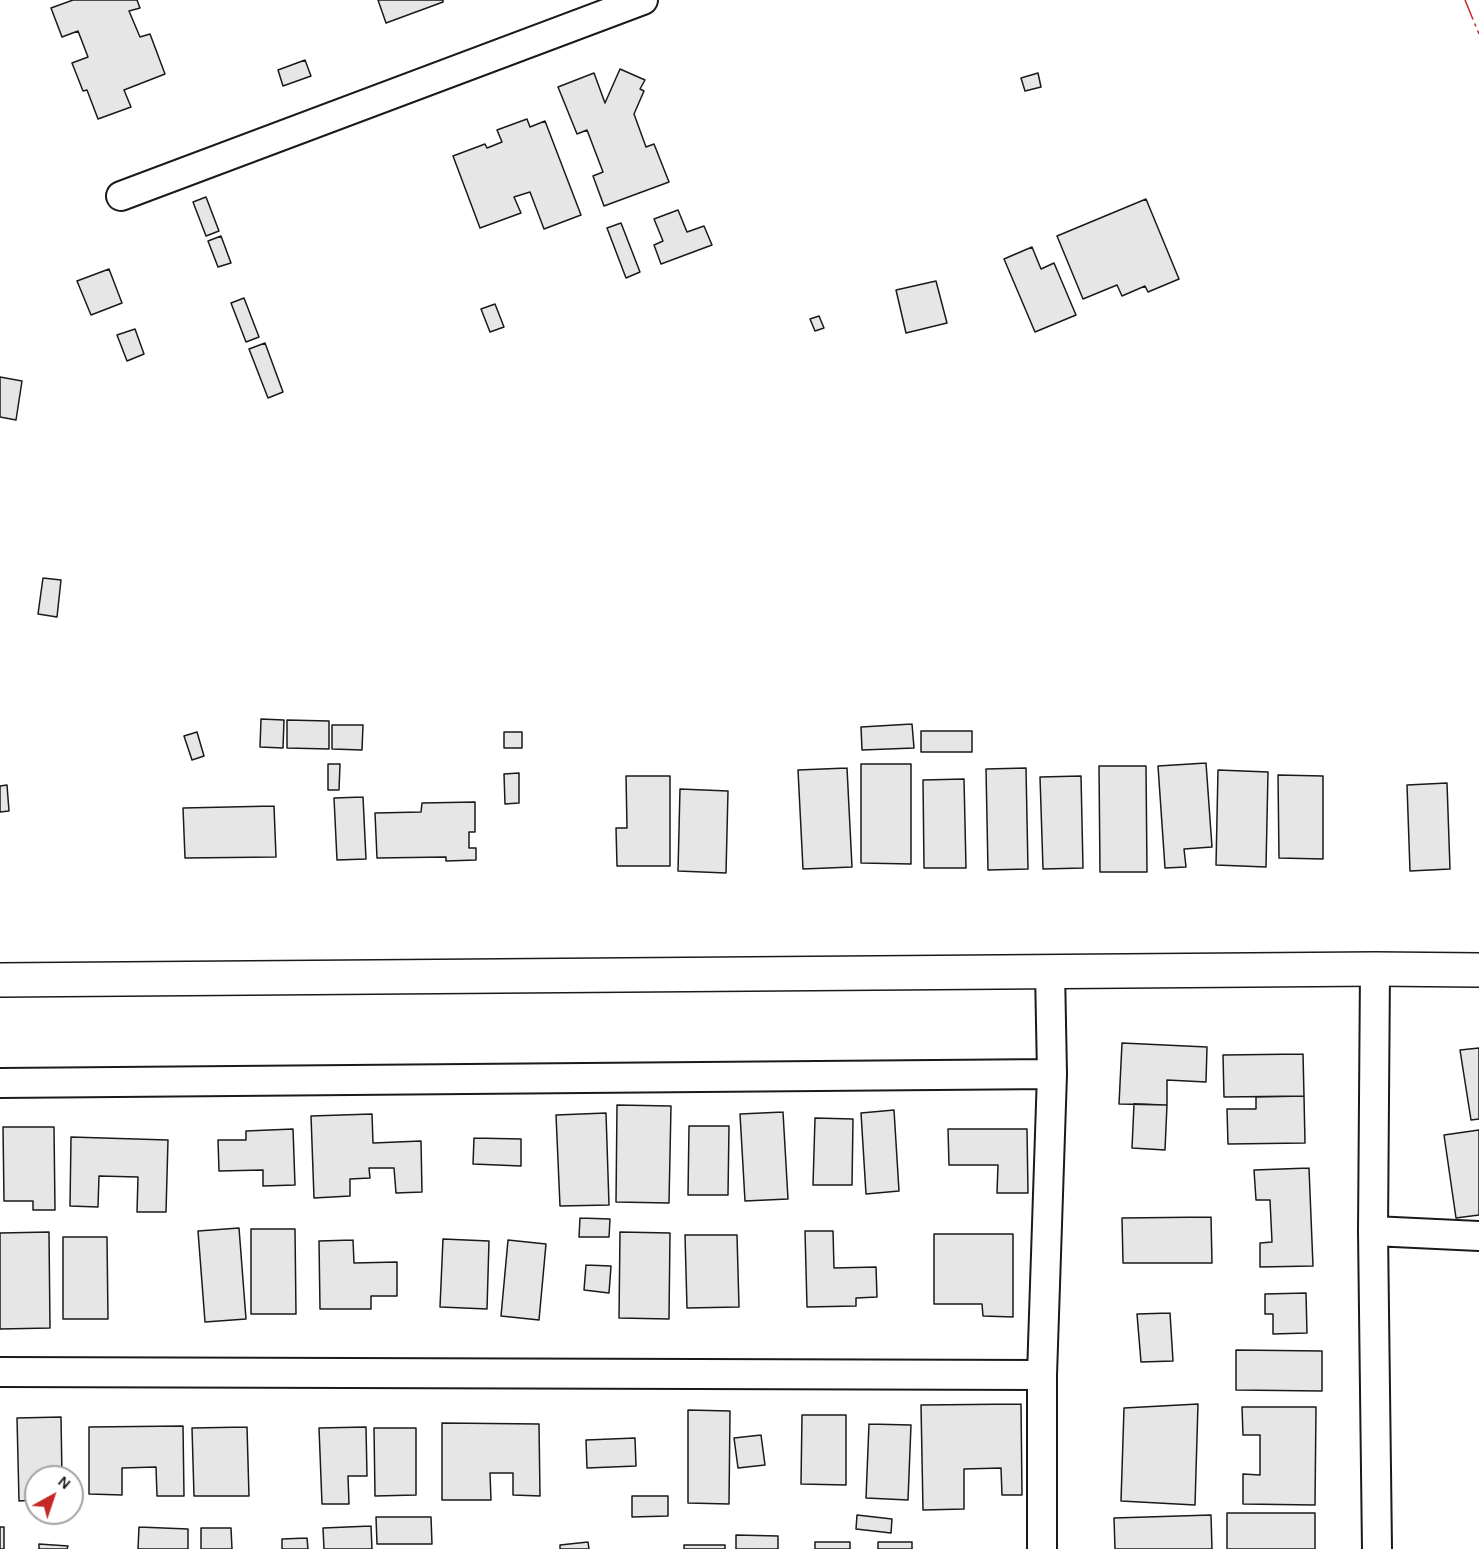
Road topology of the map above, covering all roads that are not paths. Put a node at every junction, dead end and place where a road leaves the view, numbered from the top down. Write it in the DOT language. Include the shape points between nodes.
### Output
graph roads {
  1 [pos="643,0"];
  2 [pos="121,196"];
  3 [pos="1375,969"];
  4 [pos="1479,970"];
  5 [pos="1050,971"];
  6 [pos="0,980"];
  7 [pos="1052,1074"];
  8 [pos="0,1083"];
  9 [pos="1374,1231"];
  10 [pos="1479,1236"];
  11 [pos="0,1372"];
  12 [pos="1042,1375"];
  13 [pos="1042,1549"];
  14 [pos="1377,1549"];
  1 -- 2 [label="street"];
  3 -- 4 [label="street"];
  3 -- 5 [label="street"];
  3 -- 9 [label="street"];
  5 -- 6 [label="street"];
  5 -- 7 [label="street"];
  7 -- 8 [label="street"];
  7 -- 12 [label="street"];
  9 -- 10 [label="street"];
  9 -- 14 [label="street"];
  11 -- 12 [label="street"];
  12 -- 13 [label="street"];
}
